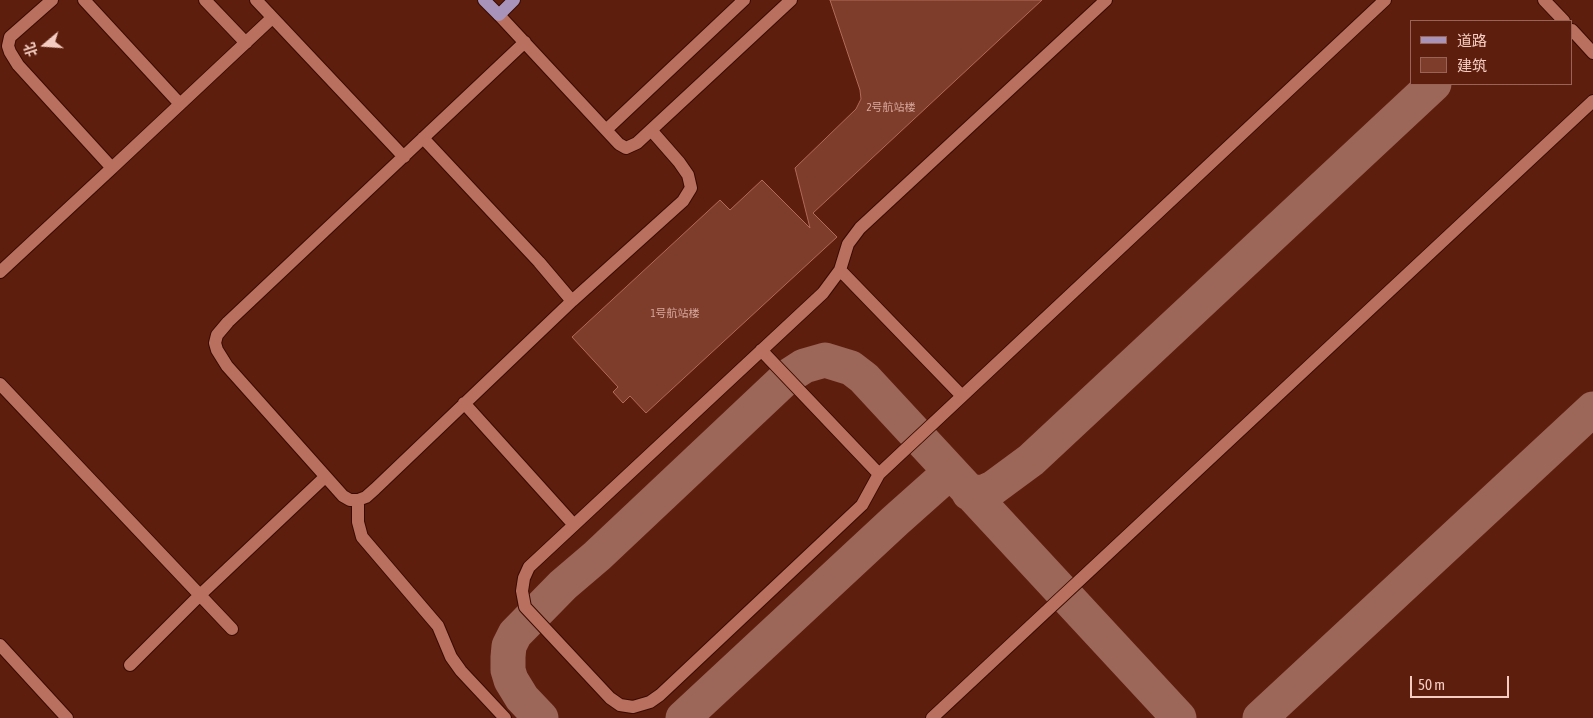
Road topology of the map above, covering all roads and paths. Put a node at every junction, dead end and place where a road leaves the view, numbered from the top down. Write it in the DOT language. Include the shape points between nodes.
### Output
graph roads {
  1 [pos="52,0"];
  2 [pos="84,0"];
  3 [pos="205,0"];
  4 [pos="256,0"];
  5 [pos="484,0"];
  6 [pos="514,0"];
  7 [pos="744,0"];
  8 [pos="791,0"];
  9 [pos="1106,0"];
  10 [pos="1385,0"];
  11 [pos="1544,0"];
  12 [pos="499,15"];
  13 [pos="272,18"];
  14 [pos="1563,20"];
  15 [pos="1573,31"];
  16 [pos="525,42"];
  17 [pos="246,43"];
  18 [pos="1593,52"];
  19 [pos="1593,101"];
  20 [pos="180,104"];
  21 [pos="606,130"];
  22 [pos="651,130"];
  23 [pos="423,138"];
  24 [pos="404,157"];
  25 [pos="112,168"];
  26 [pos="840,270"];
  27 [pos="0,272"];
  28 [pos="572,301"];
  29 [pos="761,350"];
  30 [pos="0,384"];
  31 [pos="962,396"];
  32 [pos="464,403"];
  33 [pos="879,474"];
  34 [pos="325,477"];
  35 [pos="358,500"];
  36 [pos="574,524"];
  37 [pos="200,595"];
  38 [pos="232,629"];
  39 [pos="0,645"];
  40 [pos="130,665"];
  41 [pos="67,718"];
  42 [pos="505,718"];
  43 [pos="932,718"];
  1 -- 25 [label="street" via="10,37 10,52 18,65"];
  2 -- 20 [label="street"];
  3 -- 17 [label="street"];
  4 -- 13 [label="street"];
  5 -- 12 [label="main road"];
  6 -- 12 [label="main road"];
  7 -- 21 [label="street"];
  8 -- 22 [label="street"];
  9 -- 26 [label="street" via="860,228 848,244"];
  10 -- 31 [label="street"];
  11 -- 14 [label="street"];
  12 -- 16 [label="street"];
  13 -- 17 [label="street"];
  13 -- 24 [label="street"];
  15 -- 18 [label="street"];
  16 -- 21 [label="street"];
  16 -- 23 [label="street"];
  17 -- 20 [label="street"];
  19 -- 43 [label="street"];
  20 -- 25 [label="street"];
  21 -- 22 [label="street" via="626,148 634,146"];
  22 -- 28 [label="street" via="680,162 688,174 691,188"];
  23 -- 24 [label="street"];
  23 -- 28 [label="street"];
  24 -- 34 [label="street" via="228,322 216,339 216,350 227,366"];
  25 -- 27 [label="street"];
  26 -- 29 [label="street" via="823,293"];
  26 -- 31 [label="street"];
  28 -- 32 [label="street"];
  29 -- 33 [label="street"];
  29 -- 36 [label="street"];
  30 -- 37 [label="street"];
  31 -- 33 [label="street"];
  32 -- 35 [label="street" via="375,489"];
  32 -- 36 [label="street"];
  33 -- 36 [label="street" via="862,505 848,519 660,695 633,707 620,705 610,698 525,607 522,591 529,567"];
  34 -- 35 [label="street" via="343,496"];
  34 -- 37 [label="street"];
  35 -- 42 [label="street" via="362,537 438,626 451,657 461,671"];
  37 -- 38 [label="street"];
  37 -- 40 [label="street"];
  39 -- 41 [label="street"];
}
